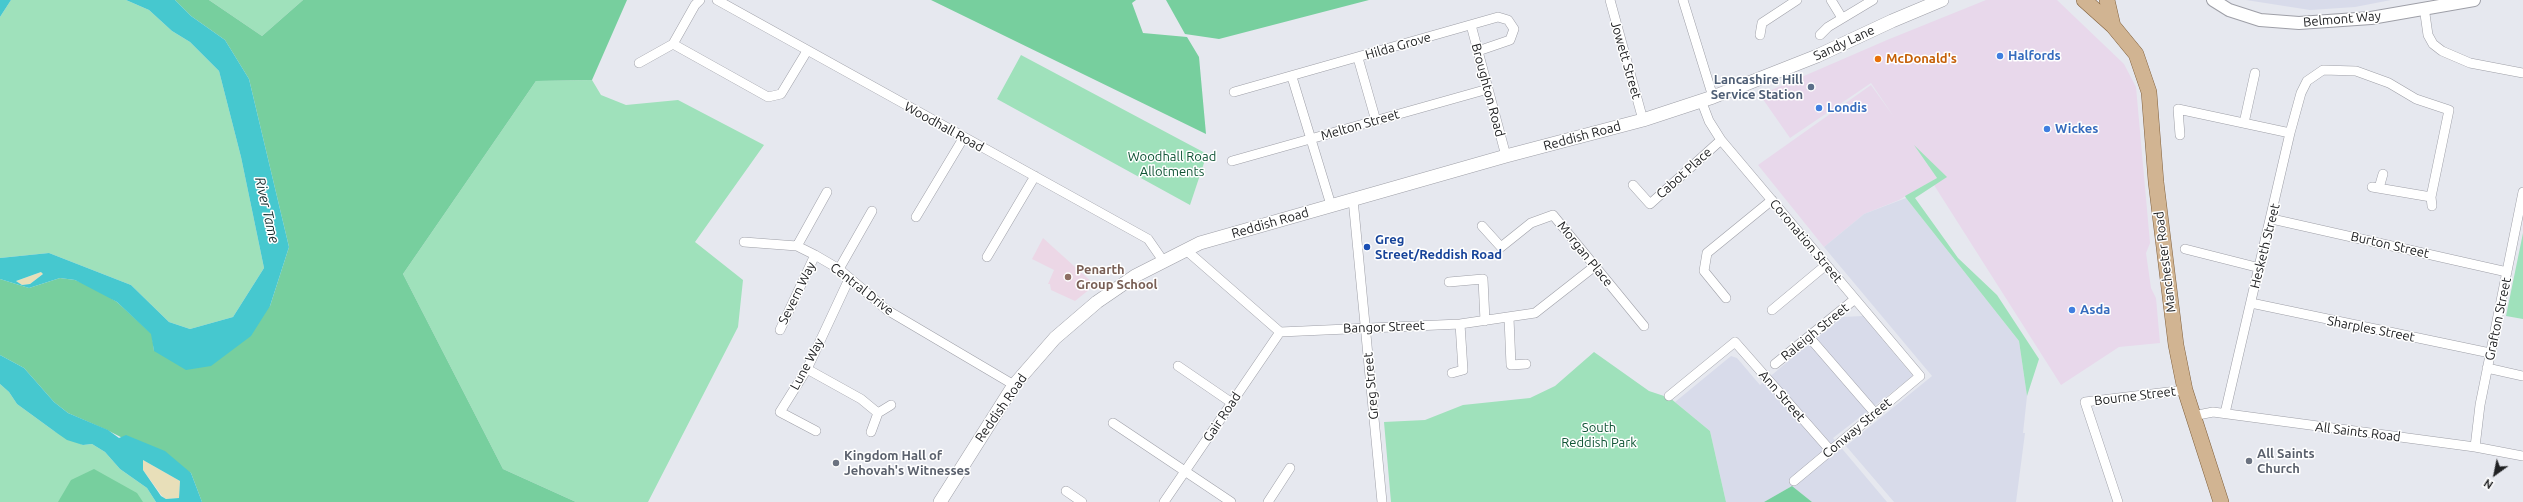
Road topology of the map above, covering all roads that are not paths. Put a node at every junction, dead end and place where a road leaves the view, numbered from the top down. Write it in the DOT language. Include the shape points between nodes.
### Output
graph roads {
  1 [pos="700,0"];
  2 [pos="718,0"];
  3 [pos="1610,0"];
  4 [pos="1683,0"];
  5 [pos="1797,0"];
  6 [pos="1831,0"];
  7 [pos="1872,0"];
  8 [pos="1941,0"];
  9 [pos="2084,0"];
  10 [pos="2107,0"];
  11 [pos="2213,0"];
  12 [pos="2474,0"];
  13 [pos="2425,14"];
  14 [pos="1842,18"];
  15 [pos="1471,25"];
  16 [pos="2113,26"];
  17 [pos="1760,35"];
  18 [pos="1820,35"];
  19 [pos="673,44"];
  20 [pos="807,50"];
  21 [pos="1478,51"];
  22 [pos="1358,58"];
  23 [pos="639,62"];
  24 [pos="2255,73"];
  25 [pos="2523,73"];
  26 [pos="1292,77"];
  27 [pos="1488,88"];
  28 [pos="1234,92"];
  29 [pos="1707,98"];
  30 [pos="1376,120"];
  31 [pos="1643,120"];
  32 [pos="2244,123"];
  33 [pos="2290,133"];
  34 [pos="2180,134"];
  35 [pos="964,137"];
  36 [pos="1311,139"];
  37 [pos="1721,140"];
  38 [pos="1506,156"];
  39 [pos="1232,161"];
  40 [pos="2383,174"];
  41 [pos="1035,176"];
  42 [pos="1632,185"];
  43 [pos="827,192"];
  44 [pos="2523,192"];
  45 [pos="2431,197"];
  46 [pos="1353,199"];
  47 [pos="1772,200"];
  48 [pos="1331,205"];
  49 [pos="2432,206"];
  50 [pos="872,211"];
  51 [pos="916,217"];
  52 [pos="2272,220"];
  53 [pos="2520,223"];
  54 [pos="1482,226"];
  55 [pos="744,242"];
  56 [pos="797,246"];
  57 [pos="2185,249"];
  58 [pos="1186,250"];
  59 [pos="815,255"];
  60 [pos="987,257"];
  61 [pos="1164,262"];
  62 [pos="1826,264"];
  63 [pos="1594,266"];
  64 [pos="2260,268"];
  65 [pos="839,269"];
  66 [pos="2507,272"];
  67 [pos="849,279"];
  68 [pos="1449,282"];
  69 [pos="1726,298"];
  70 [pos="1855,299"];
  71 [pos="2251,303"];
  72 [pos="1772,310"];
  73 [pos="1509,318"];
  74 [pos="1485,321"];
  75 [pos="1460,324"];
  76 [pos="1644,326"];
  77 [pos="1366,327"];
  78 [pos="780,330"];
  79 [pos="1280,332"];
  80 [pos="1809,337"];
  81 [pos="2490,353"];
  82 [pos="1526,364"];
  83 [pos="1775,364"];
  84 [pos="1178,366"];
  85 [pos="2487,368"];
  86 [pos="807,369"];
  87 [pos="1452,373"];
  88 [pos="1920,376"];
  89 [pos="2523,376"];
  90 [pos="1014,385"];
  91 [pos="2185,390"];
  92 [pos="1669,396"];
  93 [pos="1232,403"];
  94 [pos="891,405"];
  95 [pos="1874,412"];
  96 [pos="878,413"];
  97 [pos="2225,413"];
  98 [pos="2193,416"];
  99 [pos="1113,423"];
  100 [pos="816,431"];
  101 [pos="871,432"];
  102 [pos="2475,447"];
  103 [pos="1830,450"];
  104 [pos="2523,456"];
  105 [pos="1290,468"];
  106 [pos="1186,472"];
  107 [pos="1794,481"];
  108 [pos="1066,491"];
  109 [pos="940,502"];
  110 [pos="1082,502"];
  111 [pos="1164,502"];
  112 [pos="1231,502"];
  113 [pos="1268,502"];
  114 [pos="1382,502"];
  115 [pos="2118,502"];
  116 [pos="2221,502"];
  1 -- 19 [label="street"];
  2 -- 20 [label="street, Woodhall Road"];
  3 -- 31 [label="street, Jowett Street"];
  4 -- 29 [label="street, Coronation Street"];
  5 -- 17 [label="street" via="1762,23"];
  6 -- 14 [label="street"];
  7 -- 14 [label="street, Sandy Lane"];
  8 -- 29 [label="main road, Sandy Lane" via="1817,56"];
  9 -- 16 [label="main road, Manchester Road"];
  10 -- 16 [label="main road, Manchester Road"];
  11 -- 12 [label="street, Belmont Way" via="2229,10 2260,20 2299,23 2371,18"];
  13 -- 25 [label="street" via="2428,35 2433,44 2442,51 2470,63"];
  14 -- 18 [label="street, Sandy Lane"];
  15 -- 21 [label="street, Broughton Road"];
  15 -- 21 [label="street, Hilda Grove" via="1498,18 1508,20 1514,29 1510,40"];
  15 -- 22 [label="street, Hilda Grove"];
  16 -- 91 [label="main road, Manchester Road" via="2136,54 2149,92 2167,291"];
  19 -- 20 [label="street" via="768,97 781,94"];
  19 -- 23 [label="street"];
  20 -- 35 [label="street, Woodhall Road"];
  21 -- 27 [label="street, Broughton Road"];
  22 -- 26 [label="street, Hilda Grove"];
  22 -- 30 [label="street"];
  24 -- 32 [label="street"];
  26 -- 28 [label="street, Hilda Grove"];
  26 -- 36 [label="street"];
  27 -- 30 [label="street, Melton Street"];
  27 -- 38 [label="street, Broughton Road"];
  29 -- 31 [label="main road, Reddish Road"];
  29 -- 37 [label="street, Coronation Street" via="1709,121"];
  30 -- 36 [label="street, Melton Street"];
  31 -- 38 [label="main road, Reddish Road"];
  32 -- 33 [label="street"];
  32 -- 34 [label="street" via="2177,104"];
  33 -- 45 [label="street, Hesketh Street" via="2307,81 2323,70 2356,71 2389,83 2416,100 2450,106"];
  33 -- 52 [label="street, Hesketh Street"];
  35 -- 41 [label="street, Woodhall Road"];
  35 -- 51 [label="street"];
  36 -- 39 [label="street, Melton Street"];
  36 -- 48 [label="street"];
  37 -- 42 [label="street, Cabot Place" via="1650,204"];
  37 -- 47 [label="street, Coronation Street"];
  38 -- 46 [label="main road, Reddish Road"];
  40 -- 45 [label="street" via="2375,187"];
  41 -- 60 [label="street"];
  41 -- 61 [label="street, Woodhall Road" via="1148,239"];
  43 -- 56 [label="street"];
  44 -- 53 [label="street, Grafton Street"];
  45 -- 49 [label="street"];
  46 -- 48 [label="main road, Reddish Road"];
  46 -- 77 [label="street, Greg Street"];
  47 -- 62 [label="street, Coronation Street"];
  47 -- 69 [label="street" via="1707,253 1704,271"];
  48 -- 58 [label="main road, Reddish Road" via="1200,243"];
  50 -- 65 [label="street"];
  52 -- 64 [label="street, Hesketh Street"];
  52 -- 66 [label="street, Burton Street"];
  53 -- 66 [label="street, Grafton Street"];
  54 -- 63 [label="street, Morgan Place" via="1501,247 1531,223 1553,215"];
  55 -- 56 [label="street, Central Drive"];
  56 -- 59 [label="street, Central Drive"];
  57 -- 64 [label="street"];
  58 -- 61 [label="main road, Reddish Road"];
  58 -- 79 [label="street"];
  59 -- 65 [label="street, Central Drive"];
  59 -- 78 [label="street, Severn Way"];
  61 -- 90 [label="main road, Reddish Road" via="1135,276 1097,302 1055,338"];
  62 -- 70 [label="street, Coronation Street"];
  62 -- 72 [label="street"];
  63 -- 73 [label="street, Bangor Street" via="1535,313"];
  63 -- 76 [label="street, Morgan Place"];
  64 -- 71 [label="street, Hesketh Street"];
  65 -- 67 [label="street, Central Drive"];
  66 -- 81 [label="street, Grafton Street"];
  67 -- 86 [label="street, Lune Way"];
  67 -- 90 [label="street, Central Drive" via="887,310"];
  68 -- 74 [label="street" via="1483,279"];
  70 -- 80 [label="street, Raleigh Street"];
  70 -- 88 [label="street, Coronation Street"];
  71 -- 81 [label="street, Sharples Street"];
  71 -- 97 [label="street, Hesketh Street"];
  73 -- 74 [label="street, Bangor Street"];
  73 -- 82 [label="street" via="1510,365"];
  74 -- 75 [label="street, Bangor Street"];
  75 -- 77 [label="street, Bangor Street"];
  75 -- 87 [label="street" via="1463,370"];
  77 -- 79 [label="street, Bangor Street"];
  77 -- 114 [label="street, Greg Street"];
  79 -- 93 [label="street, Gair Road"];
  80 -- 83 [label="street, Raleigh Street"];
  80 -- 95 [label="street"];
  81 -- 85 [label="street, Grafton Street"];
  84 -- 93 [label="street"];
  85 -- 89 [label="street"];
  85 -- 102 [label="street, Grafton Street"];
  86 -- 96 [label="street" via="861,399"];
  86 -- 100 [label="street, Lune Way" via="780,412"];
  88 -- 95 [label="street, Conway Street"];
  90 -- 109 [label="main road, Reddish Road"];
  91 -- 98 [label="main road, Manchester Road"];
  91 -- 115 [label="street, Bourne Street" via="2085,402"];
  92 -- 103 [label="street, Ann Street" via="1735,342"];
  93 -- 106 [label="street, Gair Road"];
  94 -- 96 [label="street"];
  95 -- 103 [label="street, Conway Street"];
  96 -- 101 [label="street"];
  97 -- 98 [label="street, All Saints Road" via="2208,412"];
  97 -- 102 [label="street, All Saints Road"];
  98 -- 116 [label="main road, Manchester Road"];
  99 -- 106 [label="street"];
  102 -- 104 [label="street, All Saints Road"];
  103 -- 107 [label="street, Conway Street"];
  105 -- 113 [label="street"];
  106 -- 111 [label="street, Gair Road"];
  106 -- 112 [label="street"];
  108 -- 110 [label="street"];
}
